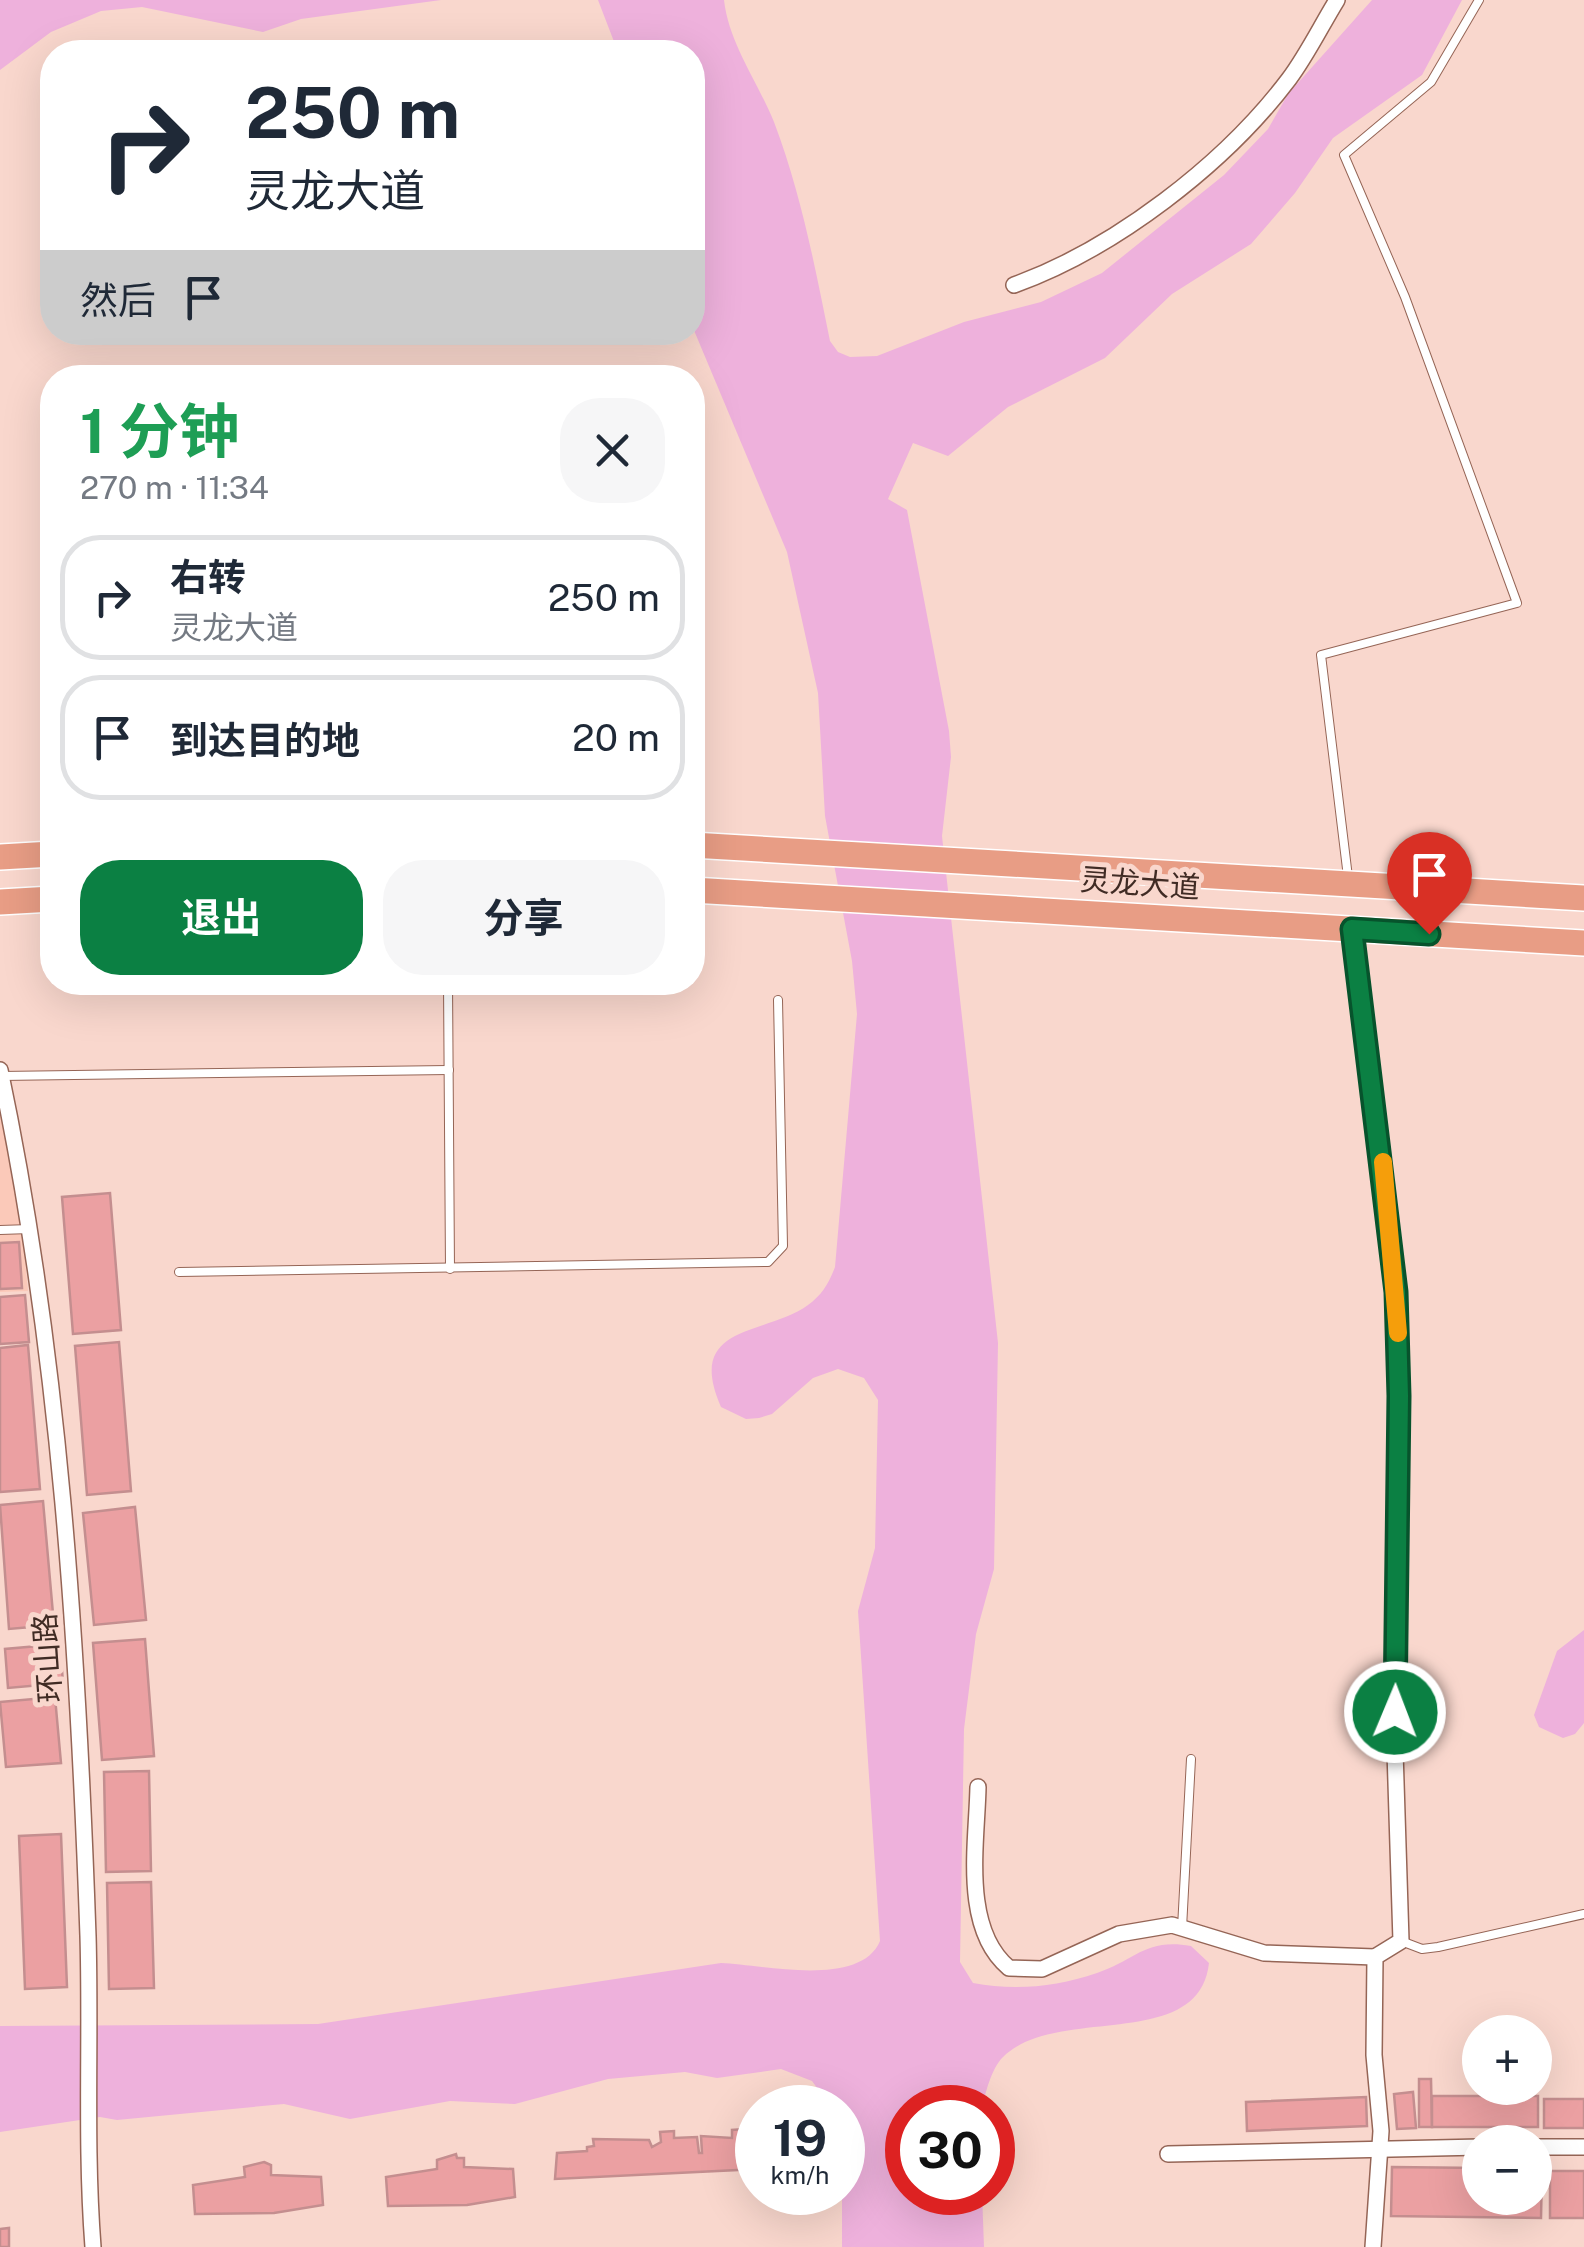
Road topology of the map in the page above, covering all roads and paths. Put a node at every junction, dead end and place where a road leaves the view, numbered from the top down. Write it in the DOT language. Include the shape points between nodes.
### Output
graph roads {
  1 [pos="1337,0"];
  2 [pos="1478,0"];
  3 [pos="1014,285"];
  4 [pos="705,845"];
  5 [pos="40,855"];
  6 [pos="0,857"];
  7 [pos="1348,883"];
  8 [pos="705,891"];
  9 [pos="1584,898"];
  10 [pos="40,899"];
  11 [pos="0,902"];
  12 [pos="1352,929"];
  13 [pos="1584,944"];
  14 [pos="448,995"];
  15 [pos="778,1000"];
  16 [pos="449,1070"];
  17 [pos="1,1073"];
  18 [pos="32,1229"];
  19 [pos="0,1230"];
  20 [pos="450,1270"];
  21 [pos="179,1272"];
  22 [pos="1192,1759"];
  23 [pos="978,1786"];
  24 [pos="1584,1914"];
  25 [pos="1182,1928"];
  26 [pos="1401,1941"];
  27 [pos="1375,1957"];
  28 [pos="1380,2147"];
  29 [pos="1462,2147"];
  30 [pos="1552,2147"];
  31 [pos="1584,2147"];
  32 [pos="1168,2154"];
  33 [pos="92,2247"];
  34 [pos="1373,2247"];
  1 -- 3 [label="street" via="1288,80 1172,193 1106,242"];
  2 -- 7 [label="lane" via="1431,82 1344,155 1405,298 1517,602 1321,655"];
  4 -- 7 [label="main road, 灵龙大道"];
  5 -- 6 [label="main road"];
  7 -- 9 [label="main road, 灵龙大道"];
  8 -- 12 [label="main road, 灵龙大道"];
  10 -- 11 [label="main road"];
  12 -- 13 [label="main road, 灵龙大道"];
  12 -- 26 [label="street" via="1386,1184 1398,1344 1395,1751"];
  14 -- 16 [label="lane"];
  15 -- 20 [label="lane" via="783,1246 775,1258 760,1266"];
  16 -- 17 [label="lane"];
  16 -- 20 [label="lane"];
  17 -- 18 [label="street, 环山路"];
  18 -- 19 [label="lane"];
  18 -- 33 [label="street, 环山路" via="72,1612 90,2006"];
  20 -- 21 [label="lane"];
  22 -- 25 [label="lane"];
  23 -- 25 [label="street" via="978,1906 989,1944 1009,1968 1042,1969 1106,1939 1145,1928"];
  24 -- 26 [label="lane" via="1438,1947"];
  25 -- 27 [label="street" via="1264,1952"];
  26 -- 27 [label="street"];
  27 -- 28 [label="street"];
  28 -- 29 [label="street"];
  28 -- 32 [label="street"];
  28 -- 34 [label="street"];
  30 -- 31 [label="street"];
}
